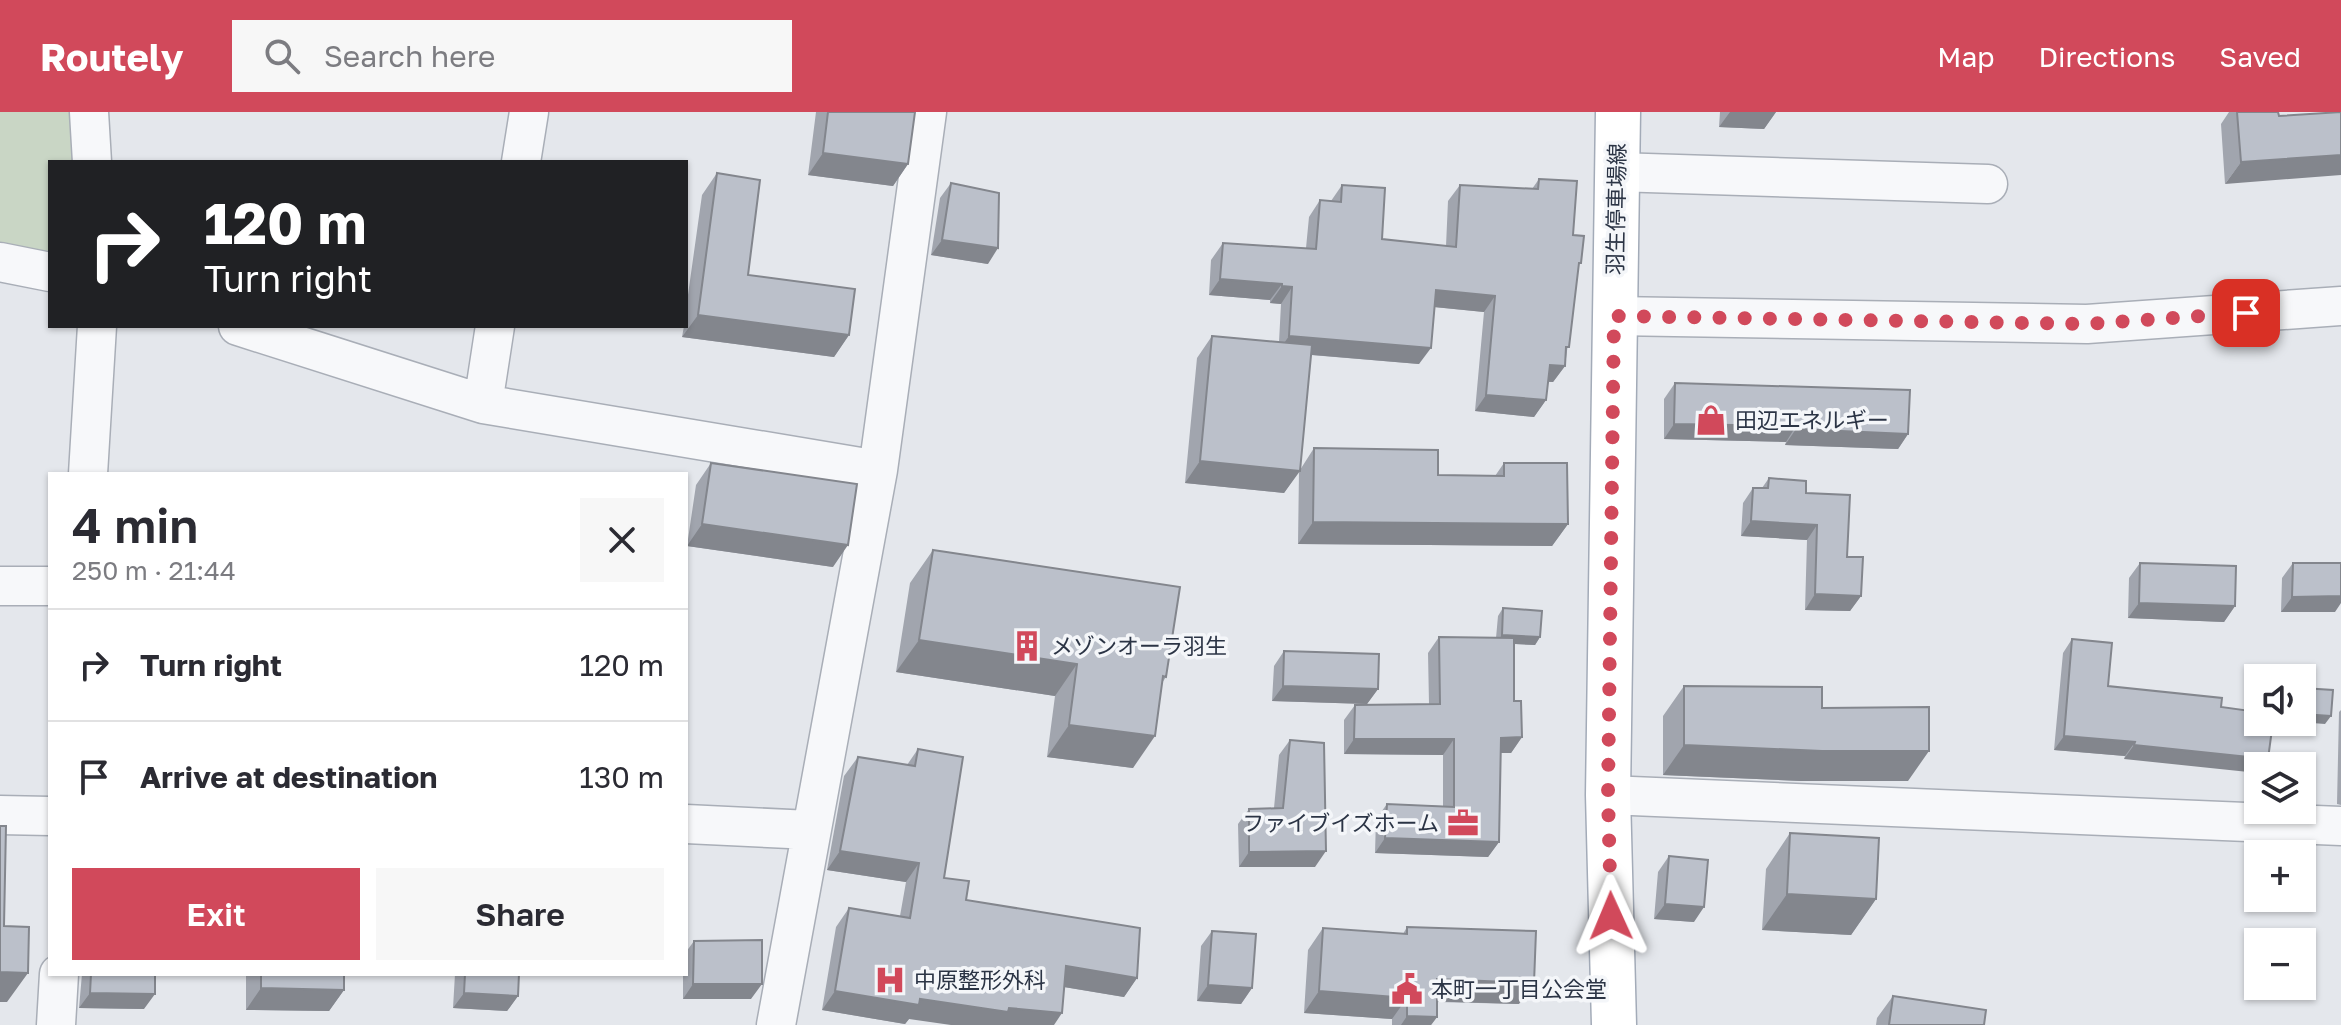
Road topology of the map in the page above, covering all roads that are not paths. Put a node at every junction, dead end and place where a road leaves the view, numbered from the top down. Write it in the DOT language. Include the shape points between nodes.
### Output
graph roads {
  1 [pos="89,112"];
  2 [pos="529,112"];
  3 [pos="927,112"];
  4 [pos="1618,112"];
  5 [pos="92,160"];
  6 [pos="521,160"];
  7 [pos="1616,172"];
  8 [pos="1988,184"];
  9 [pos="0,262"];
  10 [pos="48,272"];
  11 [pos="2341,306"];
  12 [pos="1614,316"];
  13 [pos="97,328"];
  14 [pos="244,328"];
  15 [pos="495,328"];
  16 [pos="483,404"];
  17 [pos="878,470"];
  18 [pos="88,472"];
  19 [pos="0,586"];
  20 [pos="48,586"];
  21 [pos="1608,795"];
  22 [pos="0,815"];
  23 [pos="48,816"];
  24 [pos="688,824"];
  25 [pos="2341,826"];
  26 [pos="811,830"];
  27 [pos="59,976"];
  28 [pos="56,1025"];
  29 [pos="776,1025"];
  30 [pos="1614,1025"];
  1 -- 5 [label="street"];
  2 -- 6 [label="street"];
  3 -- 17 [label="street"];
  4 -- 7 [label="main road, 羽生停車場線"];
  7 -- 8 [label="street"];
  7 -- 12 [label="main road, 羽生停車場線"];
  9 -- 10 [label="street"];
  11 -- 12 [label="street" via="2087,324"];
  12 -- 21 [label="main road, 羽生停車場線"];
  13 -- 18 [label="street"];
  14 -- 16 [label="street"];
  15 -- 16 [label="street"];
  16 -- 17 [label="street"];
  17 -- 26 [label="street"];
  19 -- 20 [label="street"];
  21 -- 25 [label="street"];
  21 -- 30 [label="main road, 羽生停車場線"];
  22 -- 23 [label="street"];
  24 -- 26 [label="street"];
  26 -- 29 [label="street"];
  27 -- 28 [label="street"];
}
